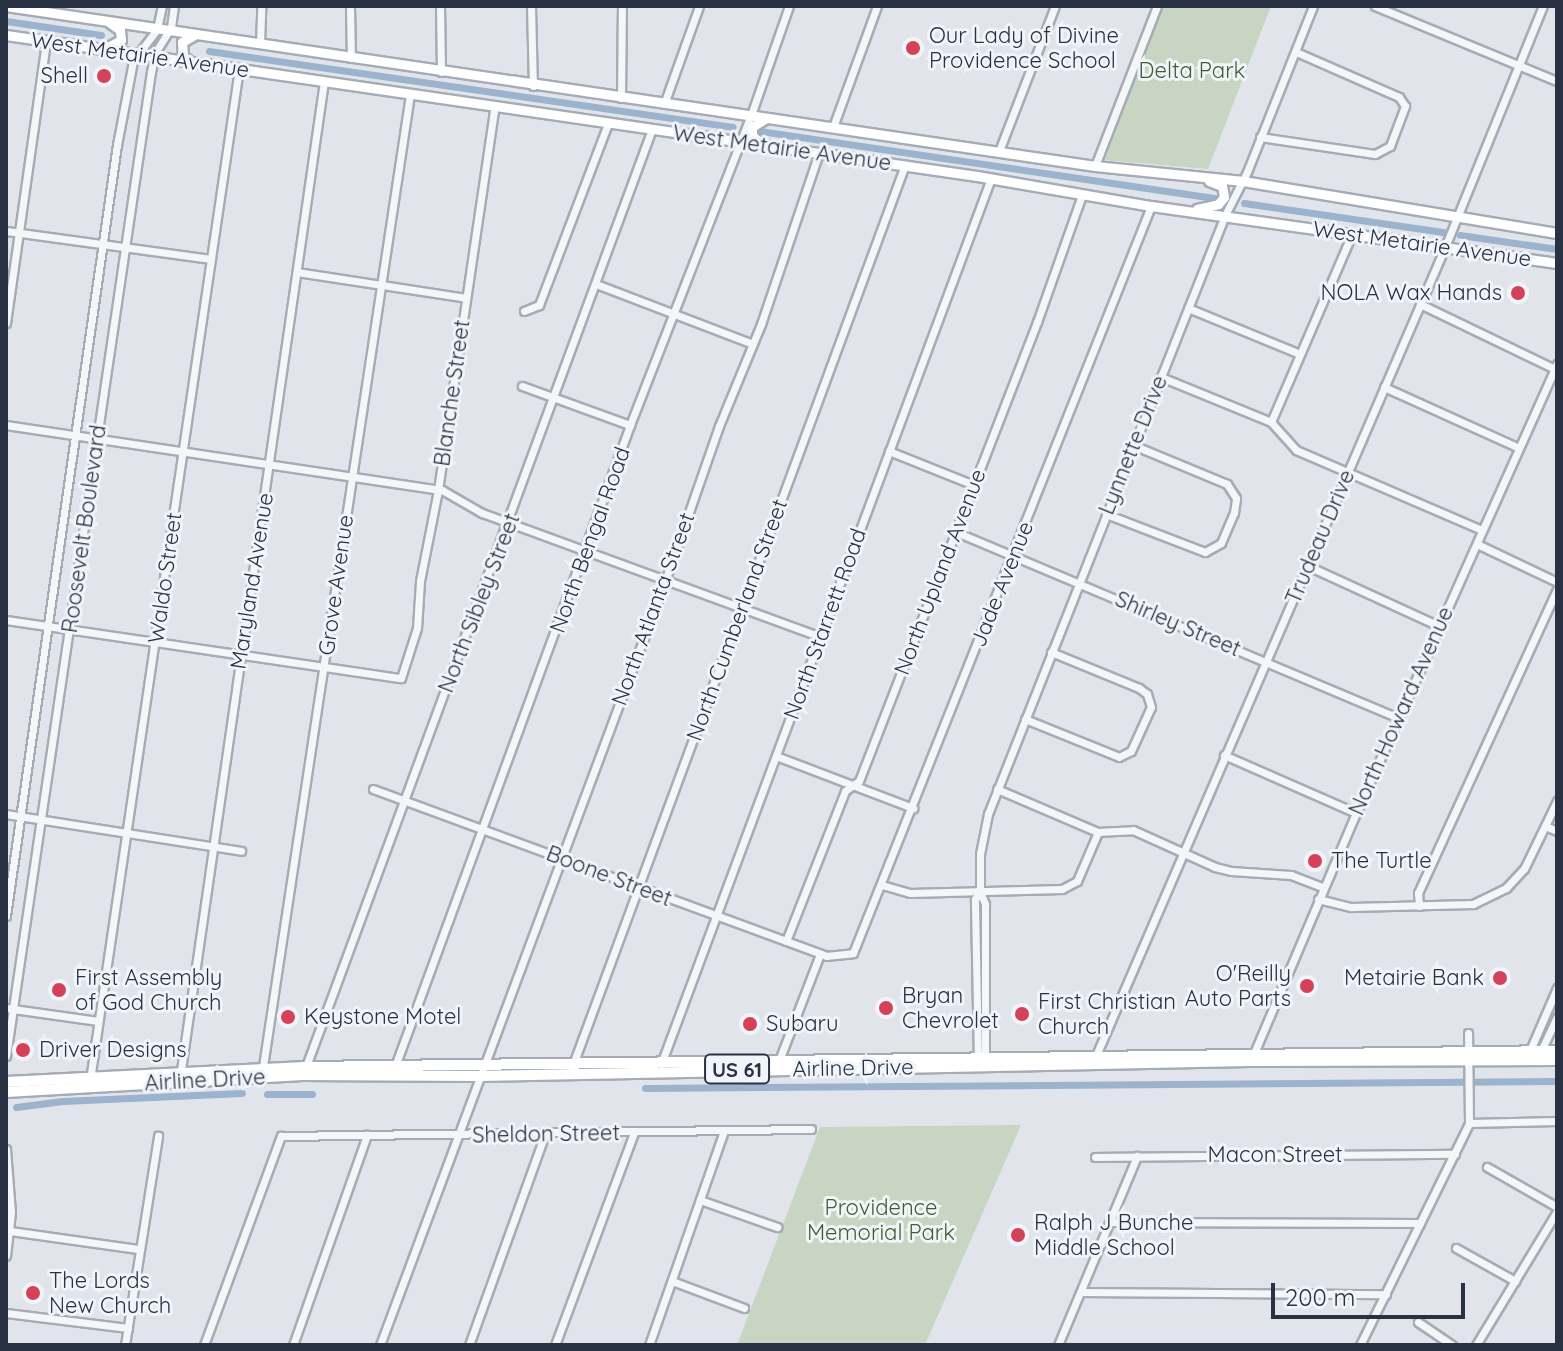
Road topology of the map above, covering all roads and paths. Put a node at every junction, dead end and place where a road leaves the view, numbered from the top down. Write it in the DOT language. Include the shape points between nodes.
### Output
graph roads {
  1 [pos="6,6"];
  2 [pos="162,6"];
  3 [pos="174,6"];
  4 [pos="261,6"];
  5 [pos="350,6"];
  6 [pos="440,6"];
  7 [pos="531,6"];
  8 [pos="622,6"];
  9 [pos="699,6"];
  10 [pos="789,6"];
  11 [pos="877,6"];
  12 [pos="1055,6"];
  13 [pos="1157,6"];
  14 [pos="1313,6"];
  15 [pos="1375,6"];
  16 [pos="1543,6"];
  17 [pos="79,12"];
  18 [pos="107,21"];
  19 [pos="157,29"];
  20 [pos="169,30"];
  21 [pos="6,35"];
  22 [pos="197,35"];
  23 [pos="46,41"];
  24 [pos="260,44"];
  25 [pos="99,49"];
  26 [pos="1296,52"];
  27 [pos="137,54"];
  28 [pos="153,57"];
  29 [pos="351,58"];
  30 [pos="190,62"];
  31 [pos="1517,65"];
  32 [pos="239,69"];
  33 [pos="441,72"];
  34 [pos="324,81"];
  35 [pos="1557,81"];
  36 [pos="533,86"];
  37 [pos="410,94"];
  38 [pos="621,98"];
  39 [pos="664,104"];
  40 [pos="495,106"];
  41 [pos="751,115"];
  42 [pos="772,118"];
  43 [pos="608,123"];
  44 [pos="833,127"];
  45 [pos="652,129"];
  46 [pos="1260,137"];
  47 [pos="738,141"];
  48 [pos="763,145"];
  49 [pos="999,151"];
  50 [pos="819,153"];
  51 [pos="905,165"];
  52 [pos="1095,166"];
  53 [pos="1198,176"];
  54 [pos="991,178"];
  55 [pos="1243,181"];
  56 [pos="1082,195"];
  57 [pos="1151,206"];
  58 [pos="1181,211"];
  59 [pos="1225,215"];
  60 [pos="1458,216"];
  61 [pos="6,231"];
  62 [pos="18,233"];
  63 [pos="1557,233"];
  64 [pos="1352,234"];
  65 [pos="104,245"];
  66 [pos="1445,247"];
  67 [pos="126,248"];
  68 [pos="211,259"];
  69 [pos="1557,263"];
  70 [pos="297,272"];
  71 [pos="596,284"];
  72 [pos="381,285"];
  73 [pos="466,298"];
  74 [pos="1420,304"];
  75 [pos="1188,308"];
  76 [pos="524,311"];
  77 [pos="673,314"];
  78 [pos="6,323"];
  79 [pos="753,344"];
  80 [pos="1300,354"];
  81 [pos="1556,366"];
  82 [pos="1161,377"];
  83 [pos="522,386"];
  84 [pos="1384,387"];
  85 [pos="555,395"];
  86 [pos="1271,422"];
  87 [pos="6,425"];
  88 [pos="630,425"];
  89 [pos="76,435"];
  90 [pos="98,438"];
  91 [pos="1133,445"];
  92 [pos="1519,448"];
  93 [pos="183,451"];
  94 [pos="889,451"];
  95 [pos="269,464"];
  96 [pos="1348,471"];
  97 [pos="352,477"];
  98 [pos="974,485"];
  99 [pos="438,490"];
  100 [pos="1106,514"];
  101 [pos="509,523"];
  102 [pos="1482,530"];
  103 [pos="956,532"];
  104 [pos="1477,544"];
  105 [pos="586,552"];
  106 [pos="1014,556"];
  107 [pos="1308,566"];
  108 [pos="665,581"];
  109 [pos="1079,582"];
  110 [pos="1557,582"];
  111 [pos="1557,589"];
  112 [pos="742,609"];
  113 [pos="6,620"];
  114 [pos="49,626"];
  115 [pos="1439,626"];
  116 [pos="69,629"];
  117 [pos="819,636"];
  118 [pos="155,642"];
  119 [pos="1051,652"];
  120 [pos="240,655"];
  121 [pos="1266,661"];
  122 [pos="324,668"];
  123 [pos="1399,718"];
  124 [pos="1025,719"];
  125 [pos="1224,755"];
  126 [pos="776,756"];
  127 [pos="852,785"];
  128 [pos="373,789"];
  129 [pos="997,789"];
  130 [pos="405,799"];
  131 [pos="1557,801"];
  132 [pos="913,808"];
  133 [pos="1356,813"];
  134 [pos="6,814"];
  135 [pos="20,816"];
  136 [pos="41,819"];
  137 [pos="1545,826"];
  138 [pos="483,828"];
  139 [pos="1557,831"];
  140 [pos="1098,832"];
  141 [pos="125,833"];
  142 [pos="212,846"];
  143 [pos="241,851"];
  144 [pos="1182,852"];
  145 [pos="560,858"];
  146 [pos="882,885"];
  147 [pos="639,887"];
  148 [pos="1323,887"];
  149 [pos="980,892"];
  150 [pos="1318,899"];
  151 [pos="1419,906"];
  152 [pos="6,916"];
  153 [pos="717,916"];
  154 [pos="786,941"];
  155 [pos="820,954"];
  156 [pos="846,956"];
  157 [pos="1556,993"];
  158 [pos="976,1005"];
  159 [pos="986,1005"];
  160 [pos="10,1009"];
  161 [pos="1557,1017"];
  162 [pos="98,1021"];
  163 [pos="1468,1033"];
  164 [pos="1557,1051"];
  165 [pos="6,1056"];
  166 [pos="1533,1056"];
  167 [pos="1252,1057"];
  168 [pos="1557,1060"];
  169 [pos="981,1061"];
  170 [pos="1094,1061"];
  171 [pos="1468,1061"];
  172 [pos="484,1064"];
  173 [pos="777,1064"];
  174 [pos="661,1066"];
  175 [pos="573,1069"];
  176 [pos="304,1071"];
  177 [pos="394,1071"];
  178 [pos="262,1073"];
  179 [pos="479,1076"];
  180 [pos="180,1077"];
  181 [pos="6,1082"];
  182 [pos="90,1082"];
  183 [pos="6,1092"];
  184 [pos="1557,1121"];
  185 [pos="1469,1123"];
  186 [pos="811,1129"];
  187 [pos="724,1131"];
  188 [pos="634,1133"];
  189 [pos="545,1134"];
  190 [pos="367,1135"];
  191 [pos="458,1135"];
  192 [pos="158,1136"];
  193 [pos="6,1149"];
  194 [pos="1455,1154"];
  195 [pos="1137,1156"];
  196 [pos="1095,1157"];
  197 [pos="1487,1167"];
  198 [pos="700,1200"];
  199 [pos="1557,1209"];
  200 [pos="1111,1222"];
  201 [pos="1420,1223"];
  202 [pos="777,1227"];
  203 [pos="10,1231"];
  204 [pos="1456,1248"];
  205 [pos="138,1249"];
  206 [pos="6,1256"];
  207 [pos="672,1281"];
  208 [pos="1515,1281"];
  209 [pos="1082,1292"];
  210 [pos="1386,1294"];
  211 [pos="744,1308"];
  212 [pos="6,1313"];
  213 [pos="1418,1322"];
  214 [pos="128,1328"];
  215 [pos="125,1345"];
  216 [pos="204,1345"];
  217 [pos="293,1345"];
  218 [pos="380,1345"];
  219 [pos="469,1345"];
  220 [pos="555,1345"];
  221 [pos="649,1345"];
  222 [pos="1058,1345"];
  223 [pos="1360,1345"];
  224 [pos="1452,1345"];
  225 [pos="1476,1345"];
  1 -- 17 [label="main road, West Metairie Avenue"];
  2 -- 19 [label="street, Roosevelt Boulevard"];
  3 -- 20 [label="street, Roosevelt Boulevard"];
  4 -- 24 [label="street"];
  5 -- 29 [label="street"];
  6 -- 33 [label="street"];
  7 -- 36 [label="street"];
  8 -- 38 [label="street"];
  9 -- 39 [label="street"];
  10 -- 41 [label="street, North Bengal Road"];
  11 -- 44 [label="street"];
  12 -- 49 [label="street"];
  13 -- 52 [label="street"];
  14 -- 26 [label="street, Lynnette Drive"];
  15 -- 31 [label="street"];
  16 -- 31 [label="street, Trudeau Drive"];
  17 -- 18 [label="main road, West Metairie Avenue"];
  18 -- 19 [label="main road, West Metairie Avenue"];
  18 -- 25 [label="main road" via="120,30 121,40"];
  19 -- 20 [label="main road, West Metairie Avenue"];
  19 -- 27 [label="street, Roosevelt Boulevard"];
  20 -- 22 [label="main road, West Metairie Avenue"];
  20 -- 28 [label="street, Roosevelt Boulevard"];
  21 -- 23 [label="main road, West Metairie Avenue"];
  22 -- 24 [label="main road, West Metairie Avenue"];
  22 -- 30 [label="main road" via="182,42 183,56"];
  23 -- 25 [label="main road, West Metairie Avenue"];
  23 -- 62 [label="street"];
  24 -- 29 [label="main road, West Metairie Avenue"];
  25 -- 27 [label="main road, West Metairie Avenue"];
  26 -- 46 [label="street, Lynnette Drive"];
  26 -- 46 [label="street" via="1399,97 1405,106 1390,146 1375,154"];
  27 -- 28 [label="main road, West Metairie Avenue"];
  27 -- 65 [label="street, Roosevelt Boulevard" via="117,145"];
  28 -- 30 [label="main road, West Metairie Avenue"];
  28 -- 67 [label="street, Roosevelt Boulevard"];
  29 -- 33 [label="main road, West Metairie Avenue"];
  30 -- 32 [label="main road, West Metairie Avenue"];
  31 -- 35 [label="street"];
  31 -- 60 [label="street, Trudeau Drive"];
  32 -- 34 [label="main road, West Metairie Avenue"];
  32 -- 68 [label="street, Waldo Street"];
  33 -- 36 [label="main road, West Metairie Avenue"];
  34 -- 37 [label="main road, West Metairie Avenue"];
  34 -- 70 [label="street, Maryland Avenue"];
  36 -- 38 [label="main road, West Metairie Avenue"];
  37 -- 40 [label="main road, West Metairie Avenue"];
  37 -- 72 [label="street, Grove Avenue"];
  38 -- 39 [label="main road, West Metairie Avenue"];
  39 -- 41 [label="main road, West Metairie Avenue"];
  40 -- 43 [label="main road, West Metairie Avenue"];
  40 -- 73 [label="street, Blanche Street"];
  41 -- 42 [label="main road, West Metairie Avenue"];
  41 -- 47 [label="street, North Bengal Road"];
  42 -- 44 [label="main road, West Metairie Avenue"];
  42 -- 48 [label="main road" via="752,127 752,135"];
  43 -- 45 [label="main road, West Metairie Avenue"];
  43 -- 76 [label="street" via="539,305"];
  44 -- 49 [label="main road, West Metairie Avenue"];
  45 -- 47 [label="main road, West Metairie Avenue"];
  45 -- 71 [label="street, North Sibley Street"];
  46 -- 55 [label="street, Lynnette Drive"];
  47 -- 48 [label="main road, West Metairie Avenue"];
  47 -- 77 [label="street, North Bengal Road"];
  48 -- 50 [label="main road, West Metairie Avenue"];
  49 -- 52 [label="main road, West Metairie Avenue"];
  50 -- 51 [label="main road, West Metairie Avenue"];
  50 -- 79 [label="street, North Atlanta Street"];
  51 -- 54 [label="main road, West Metairie Avenue"];
  51 -- 112 [label="street, North Cumberland Street"];
  52 -- 53 [label="main road, West Metairie Avenue"];
  53 -- 55 [label="main road, West Metairie Avenue"];
  53 -- 58 [label="main road" via="1222,186 1224,197 1206,209"];
  54 -- 56 [label="main road, West Metairie Avenue"];
  54 -- 94 [label="street, North Starrett Road"];
  55 -- 59 [label="street, Lynnette Drive"];
  55 -- 60 [label="main road, West Metairie Avenue"];
  56 -- 57 [label="main road, West Metairie Avenue"];
  56 -- 98 [label="street, North Upland Avenue"];
  57 -- 58 [label="main road, West Metairie Avenue"];
  57 -- 106 [label="street, Jade Avenue"];
  58 -- 59 [label="main road, West Metairie Avenue"];
  59 -- 64 [label="main road, West Metairie Avenue"];
  59 -- 75 [label="street, Lynnette Drive"];
  60 -- 63 [label="main road, West Metairie Avenue"];
  60 -- 66 [label="street, Trudeau Drive"];
  61 -- 62 [label="street"];
  62 -- 65 [label="street"];
  62 -- 78 [label="street"];
  64 -- 66 [label="main road, West Metairie Avenue"];
  64 -- 80 [label="street"];
  65 -- 67 [label="street"];
  65 -- 89 [label="street, Roosevelt Boulevard"];
  66 -- 69 [label="main road, West Metairie Avenue"];
  66 -- 74 [label="street, Trudeau Drive"];
  67 -- 68 [label="street"];
  67 -- 90 [label="street, Roosevelt Boulevard"];
  68 -- 93 [label="street, Waldo Street"];
  70 -- 72 [label="street"];
  70 -- 95 [label="street, Maryland Avenue"];
  71 -- 77 [label="street"];
  71 -- 85 [label="street, North Sibley Street"];
  72 -- 73 [label="street"];
  72 -- 97 [label="street, Grove Avenue"];
  73 -- 99 [label="street, Blanche Street"];
  74 -- 81 [label="street"];
  74 -- 84 [label="street, Trudeau Drive"];
  75 -- 80 [label="street"];
  75 -- 82 [label="street, Lynnette Drive"];
  77 -- 79 [label="street"];
  77 -- 88 [label="street, North Bengal Road"];
  79 -- 108 [label="street, North Atlanta Street"];
  80 -- 86 [label="street"];
  81 -- 92 [label="street, North Howard Avenue"];
  82 -- 86 [label="street"];
  82 -- 91 [label="street, Lynnette Drive"];
  83 -- 85 [label="street"];
  84 -- 92 [label="street"];
  84 -- 96 [label="street, Trudeau Drive"];
  85 -- 88 [label="street"];
  85 -- 101 [label="street, North Sibley Street"];
  86 -- 96 [label="street" via="1296,450"];
  87 -- 89 [label="street"];
  88 -- 105 [label="street, North Bengal Road"];
  89 -- 90 [label="street"];
  89 -- 114 [label="street, Roosevelt Boulevard"];
  90 -- 93 [label="street"];
  90 -- 116 [label="street, Roosevelt Boulevard"];
  91 -- 100 [label="street, Lynnette Drive"];
  91 -- 100 [label="street" via="1227,484 1236,498 1234,513 1221,543 1205,552"];
  92 -- 102 [label="street, North Howard Avenue"];
  93 -- 95 [label="street"];
  93 -- 118 [label="street, Waldo Street"];
  94 -- 98 [label="street"];
  94 -- 117 [label="street, North Starrett Road"];
  95 -- 97 [label="street"];
  95 -- 120 [label="street, Maryland Avenue"];
  96 -- 102 [label="street"];
  96 -- 107 [label="street, Trudeau Drive"];
  97 -- 99 [label="street"];
  97 -- 122 [label="street, Grove Avenue"];
  98 -- 103 [label="street, North Upland Avenue"];
  99 -- 101 [label="street"];
  99 -- 122 [label="street, Blanche Street" via="420,581 417,628 401,678"];
  100 -- 109 [label="street, Lynnette Drive"];
  101 -- 105 [label="street"];
  101 -- 130 [label="street, North Sibley Street"];
  102 -- 104 [label="street, North Howard Avenue"];
  103 -- 106 [label="street, Shirley Street"];
  103 -- 127 [label="street, North Upland Avenue" via="859,781"];
  104 -- 110 [label="street"];
  104 -- 115 [label="street, North Howard Avenue"];
  105 -- 108 [label="street"];
  105 -- 138 [label="street, North Bengal Road"];
  106 -- 109 [label="street, Shirley Street"];
  106 -- 132 [label="street, Jade Avenue"];
  107 -- 115 [label="street"];
  107 -- 121 [label="street, Trudeau Drive"];
  108 -- 112 [label="street"];
  108 -- 145 [label="street, North Atlanta Street"];
  109 -- 119 [label="street, Lynnette Drive"];
  109 -- 121 [label="street, Shirley Street"];
  111 -- 151 [label="street" via="1418,893"];
  112 -- 117 [label="street"];
  112 -- 147 [label="street, North Cumberland Street"];
  113 -- 114 [label="street"];
  114 -- 116 [label="street"];
  114 -- 135 [label="street, Roosevelt Boulevard"];
  115 -- 123 [label="street, North Howard Avenue"];
  116 -- 118 [label="street"];
  116 -- 136 [label="street, Roosevelt Boulevard"];
  117 -- 126 [label="street, North Starrett Road"];
  118 -- 120 [label="street"];
  118 -- 141 [label="street, Waldo Street"];
  119 -- 124 [label="street, Lynnette Drive"];
  119 -- 124 [label="street" via="1139,688 1151,707 1131,751 1119,757"];
  120 -- 122 [label="street"];
  120 -- 142 [label="street, Maryland Avenue"];
  121 -- 123 [label="street, Shirley Street"];
  121 -- 125 [label="street, Trudeau Drive"];
  122 -- 178 [label="street, Grove Avenue"];
  123 -- 133 [label="street, North Howard Avenue"];
  124 -- 129 [label="street, Lynnette Drive"];
  125 -- 133 [label="street"];
  125 -- 144 [label="street, Trudeau Drive"];
  126 -- 127 [label="street"];
  126 -- 153 [label="street, North Starrett Road"];
  127 -- 132 [label="street"];
  127 -- 154 [label="street, North Upland Avenue" via="845,791"];
  128 -- 130 [label="street, Boone Street"];
  129 -- 140 [label="street"];
  129 -- 149 [label="street, Lynnette Drive" via="982,842"];
  130 -- 138 [label="street, Boone Street"];
  130 -- 176 [label="street, North Sibley Street"];
  131 -- 137 [label="street"];
  132 -- 146 [label="street, Jade Avenue"];
  133 -- 148 [label="street, North Howard Avenue"];
  134 -- 135 [label="street"];
  135 -- 136 [label="street"];
  135 -- 152 [label="street, Roosevelt Boulevard"];
  136 -- 141 [label="street"];
  136 -- 160 [label="street, Roosevelt Boulevard"];
  137 -- 139 [label="street"];
  137 -- 151 [label="street" via="1524,869 1506,888 1473,904"];
  138 -- 145 [label="street, Boone Street"];
  138 -- 177 [label="street, North Bengal Road"];
  140 -- 144 [label="street" via="1133,830"];
  140 -- 149 [label="street" via="1077,881 1062,889"];
  141 -- 142 [label="street"];
  141 -- 162 [label="street, Waldo Street"];
  142 -- 143 [label="street"];
  142 -- 180 [label="street, Maryland Avenue"];
  144 -- 148 [label="street" via="1231,871 1291,875"];
  144 -- 170 [label="street, Trudeau Drive"];
  145 -- 147 [label="street, Boone Street"];
  145 -- 172 [label="street, North Atlanta Street"];
  146 -- 149 [label="street" via="910,893"];
  146 -- 156 [label="street, Jade Avenue" via="857,950"];
  147 -- 153 [label="street, Boone Street"];
  147 -- 175 [label="street, North Cumberland Street"];
  148 -- 150 [label="street, North Howard Avenue"];
  149 -- 158 [label="street, Lynnette Drive" via="975,899"];
  149 -- 159 [label="street, Lynnette Drive" via="985,904"];
  150 -- 151 [label="street" via="1351,907"];
  150 -- 167 [label="street, North Howard Avenue"];
  153 -- 154 [label="street, Boone Street"];
  153 -- 174 [label="street, North Starrett Road"];
  154 -- 155 [label="street, Boone Street"];
  155 -- 156 [label="street, Boone Street"];
  155 -- 173 [label="street"];
  157 -- 166 [label="street"];
  158 -- 159 [label="street"];
  158 -- 169 [label="street, Lynnette Drive"];
  159 -- 169 [label="street, Lynnette Drive"];
  160 -- 162 [label="street"];
  160 -- 165 [label="street, Roosevelt Boulevard"];
  161 -- 166 [label="street"];
  162 -- 182 [label="street, Waldo Street"];
  163 -- 171 [label="street"];
  164 -- 166 [label="highway, Airline Drive / US 61"];
  166 -- 168 [label="highway, Airline Drive / US 61"];
  166 -- 171 [label="highway, Airline Drive / US 61"];
  167 -- 170 [label="highway, Airline Drive / US 61"];
  167 -- 171 [label="highway, Airline Drive / US 61"];
  169 -- 170 [label="highway, Airline Drive / US 61"];
  169 -- 173 [label="highway, Airline Drive / US 61"];
  171 -- 185 [label="street"];
  172 -- 175 [label="highway, Airline Drive / US 61"];
  172 -- 177 [label="highway, Airline Drive / US 61"];
  172 -- 179 [label="street, North Atlanta Street"];
  173 -- 174 [label="highway, Airline Drive / US 61"];
  174 -- 175 [label="highway, Airline Drive / US 61"];
  175 -- 179 [label="highway, Airline Drive / US 61"];
  176 -- 177 [label="highway, Airline Drive / US 61"];
  176 -- 178 [label="highway, Airline Drive / US 61"];
  177 -- 179 [label="highway, Airline Drive / US 61"];
  178 -- 180 [label="highway, Airline Drive / US 61"];
  179 -- 191 [label="street, North Atlanta Street"];
  180 -- 182 [label="highway, Airline Drive / US 61"];
  181 -- 182 [label="highway, Airline Drive / US 61"];
  182 -- 183 [label="highway, Airline Drive / US 61"];
  184 -- 185 [label="street"];
  185 -- 194 [label="street"];
  186 -- 187 [label="street, Sheldon Street"];
  187 -- 188 [label="street, Sheldon Street"];
  187 -- 198 [label="street"];
  188 -- 189 [label="street, Sheldon Street"];
  188 -- 220 [label="street"];
  189 -- 191 [label="street, Sheldon Street"];
  189 -- 219 [label="street"];
  190 -- 191 [label="street, Sheldon Street"];
  190 -- 216 [label="street, Sheldon Street" via="281,1136"];
  190 -- 217 [label="street"];
  191 -- 218 [label="street, North Atlanta Street"];
  192 -- 205 [label="street"];
  193 -- 203 [label="street"];
  194 -- 195 [label="street, Macon Street"];
  194 -- 201 [label="street"];
  195 -- 196 [label="street, Macon Street"];
  195 -- 200 [label="street"];
  197 -- 199 [label="street"];
  198 -- 202 [label="street"];
  198 -- 207 [label="street"];
  199 -- 208 [label="street"];
  200 -- 201 [label="street"];
  200 -- 209 [label="street"];
  201 -- 210 [label="street"];
  203 -- 205 [label="street"];
  203 -- 206 [label="street"];
  204 -- 208 [label="street"];
  205 -- 214 [label="street"];
  207 -- 211 [label="street"];
  207 -- 221 [label="street"];
  208 -- 225 [label="street"];
  209 -- 210 [label="street"];
  209 -- 222 [label="street"];
  210 -- 223 [label="street"];
  212 -- 214 [label="street"];
  213 -- 224 [label="street"];
  214 -- 215 [label="street"];
}
